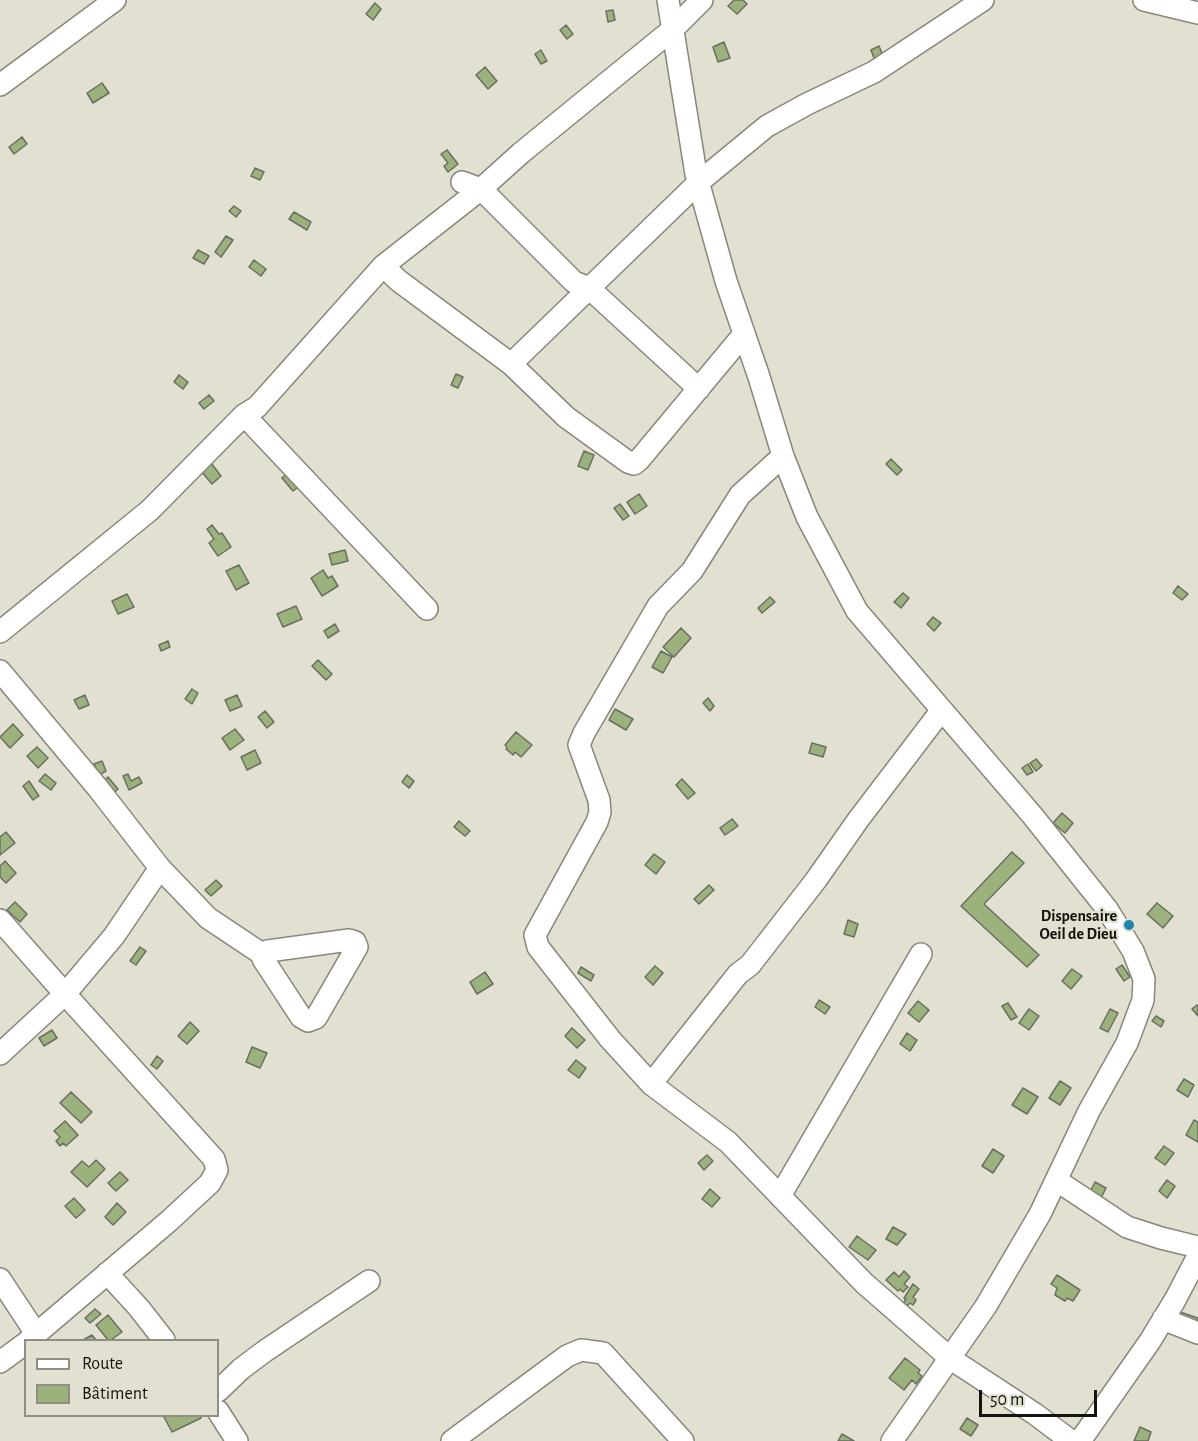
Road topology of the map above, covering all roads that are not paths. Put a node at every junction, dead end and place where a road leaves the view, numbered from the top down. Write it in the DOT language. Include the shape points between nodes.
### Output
graph roads {
  1 [pos="115,0"];
  2 [pos="668,0"];
  3 [pos="702,0"];
  4 [pos="983,0"];
  5 [pos="1144,0"];
  6 [pos="1198,13"];
  7 [pos="673,29"];
  8 [pos="0,85"];
  9 [pos="699,182"];
  10 [pos="471,186"];
  11 [pos="383,266"];
  12 [pos="589,288"];
  13 [pos="744,334"];
  14 [pos="511,364"];
  15 [pos="699,389"];
  16 [pos="244,415"];
  17 [pos="783,456"];
  18 [pos="427,609"];
  19 [pos="0,632"];
  20 [pos="0,671"];
  21 [pos="941,711"];
  22 [pos="160,868"];
  23 [pos="0,920"];
  24 [pos="262,954"];
  25 [pos="921,954"];
  26 [pos="65,994"];
  27 [pos="0,1054"];
  28 [pos="651,1084"];
  29 [pos="1056,1180"];
  30 [pos="780,1196"];
  31 [pos="1198,1247"];
  32 [pos="1198,1256"];
  33 [pos="107,1273"];
  34 [pos="0,1279"];
  35 [pos="369,1281"];
  36 [pos="1163,1320"];
  37 [pos="1198,1333"];
  38 [pos="31,1339"];
  39 [pos="162,1339"];
  40 [pos="24,1344"];
  41 [pos="951,1359"];
  42 [pos="0,1362"];
  43 [pos="219,1390"];
  44 [pos="219,1413"];
  45 [pos="237,1441"];
  46 [pos="452,1441"];
  47 [pos="683,1441"];
  48 [pos="892,1441"];
  49 [pos="1071,1441"];
  50 [pos="1080,1441"];
  1 -- 8 [label="street"];
  2 -- 7 [label="street"];
  3 -- 7 [label="street"];
  4 -- 9 [label="street" via="874,72 767,126"];
  5 -- 6 [label="street"];
  7 -- 9 [label="street"];
  7 -- 10 [label="street" via="521,153"];
  9 -- 12 [label="street"];
  9 -- 13 [label="street"];
  10 -- 11 [label="street"];
  10 -- 12 [label="street" via="574,282"];
  11 -- 14 [label="street"];
  11 -- 16 [label="street" via="257,407"];
  12 -- 14 [label="street"];
  12 -- 15 [label="street"];
  13 -- 15 [label="street"];
  13 -- 17 [label="street"];
  14 -- 15 [label="street" via="566,417 634,464"];
  16 -- 18 [label="street"];
  16 -- 19 [label="street" via="150,510"];
  17 -- 21 [label="street" via="807,517 857,611"];
  17 -- 28 [label="street" via="740,495 692,571 658,606 584,733 579,745 600,800 600,812 535,935 538,947"];
  20 -- 22 [label="street"];
  21 -- 28 [label="street" via="750,965 738,974"];
  21 -- 29 [label="street" via="1107,909 1133,951 1144,979 1143,1000 1127,1043"];
  22 -- 24 [label="street" via="208,918"];
  22 -- 26 [label="street" via="114,936"];
  23 -- 26 [label="street"];
  24 -- 24 [label="street" via="349,940 357,947 316,1018 308,1021 301,1017"];
  25 -- 30 [label="street"];
  26 -- 27 [label="street"];
  26 -- 33 [label="street" via="214,1159 217,1170 210,1183 178,1213"];
  28 -- 30 [label="street" via="728,1142"];
  29 -- 31 [label="street" via="1127,1227"];
  29 -- 41 [label="street" via="1040,1214"];
  30 -- 41 [label="street" via="864,1283"];
  32 -- 36 [label="street"];
  33 -- 38 [label="street"];
  33 -- 39 [label="street"];
  34 -- 38 [label="street"];
  35 -- 43 [label="street" via="265,1351"];
  36 -- 37 [label="street"];
  36 -- 50 [label="street"];
  40 -- 42 [label="street"];
  41 -- 48 [label="street"];
  41 -- 49 [label="street"];
  44 -- 45 [label="street"];
  46 -- 47 [label="street" via="567,1356 581,1350 603,1353"];
}
